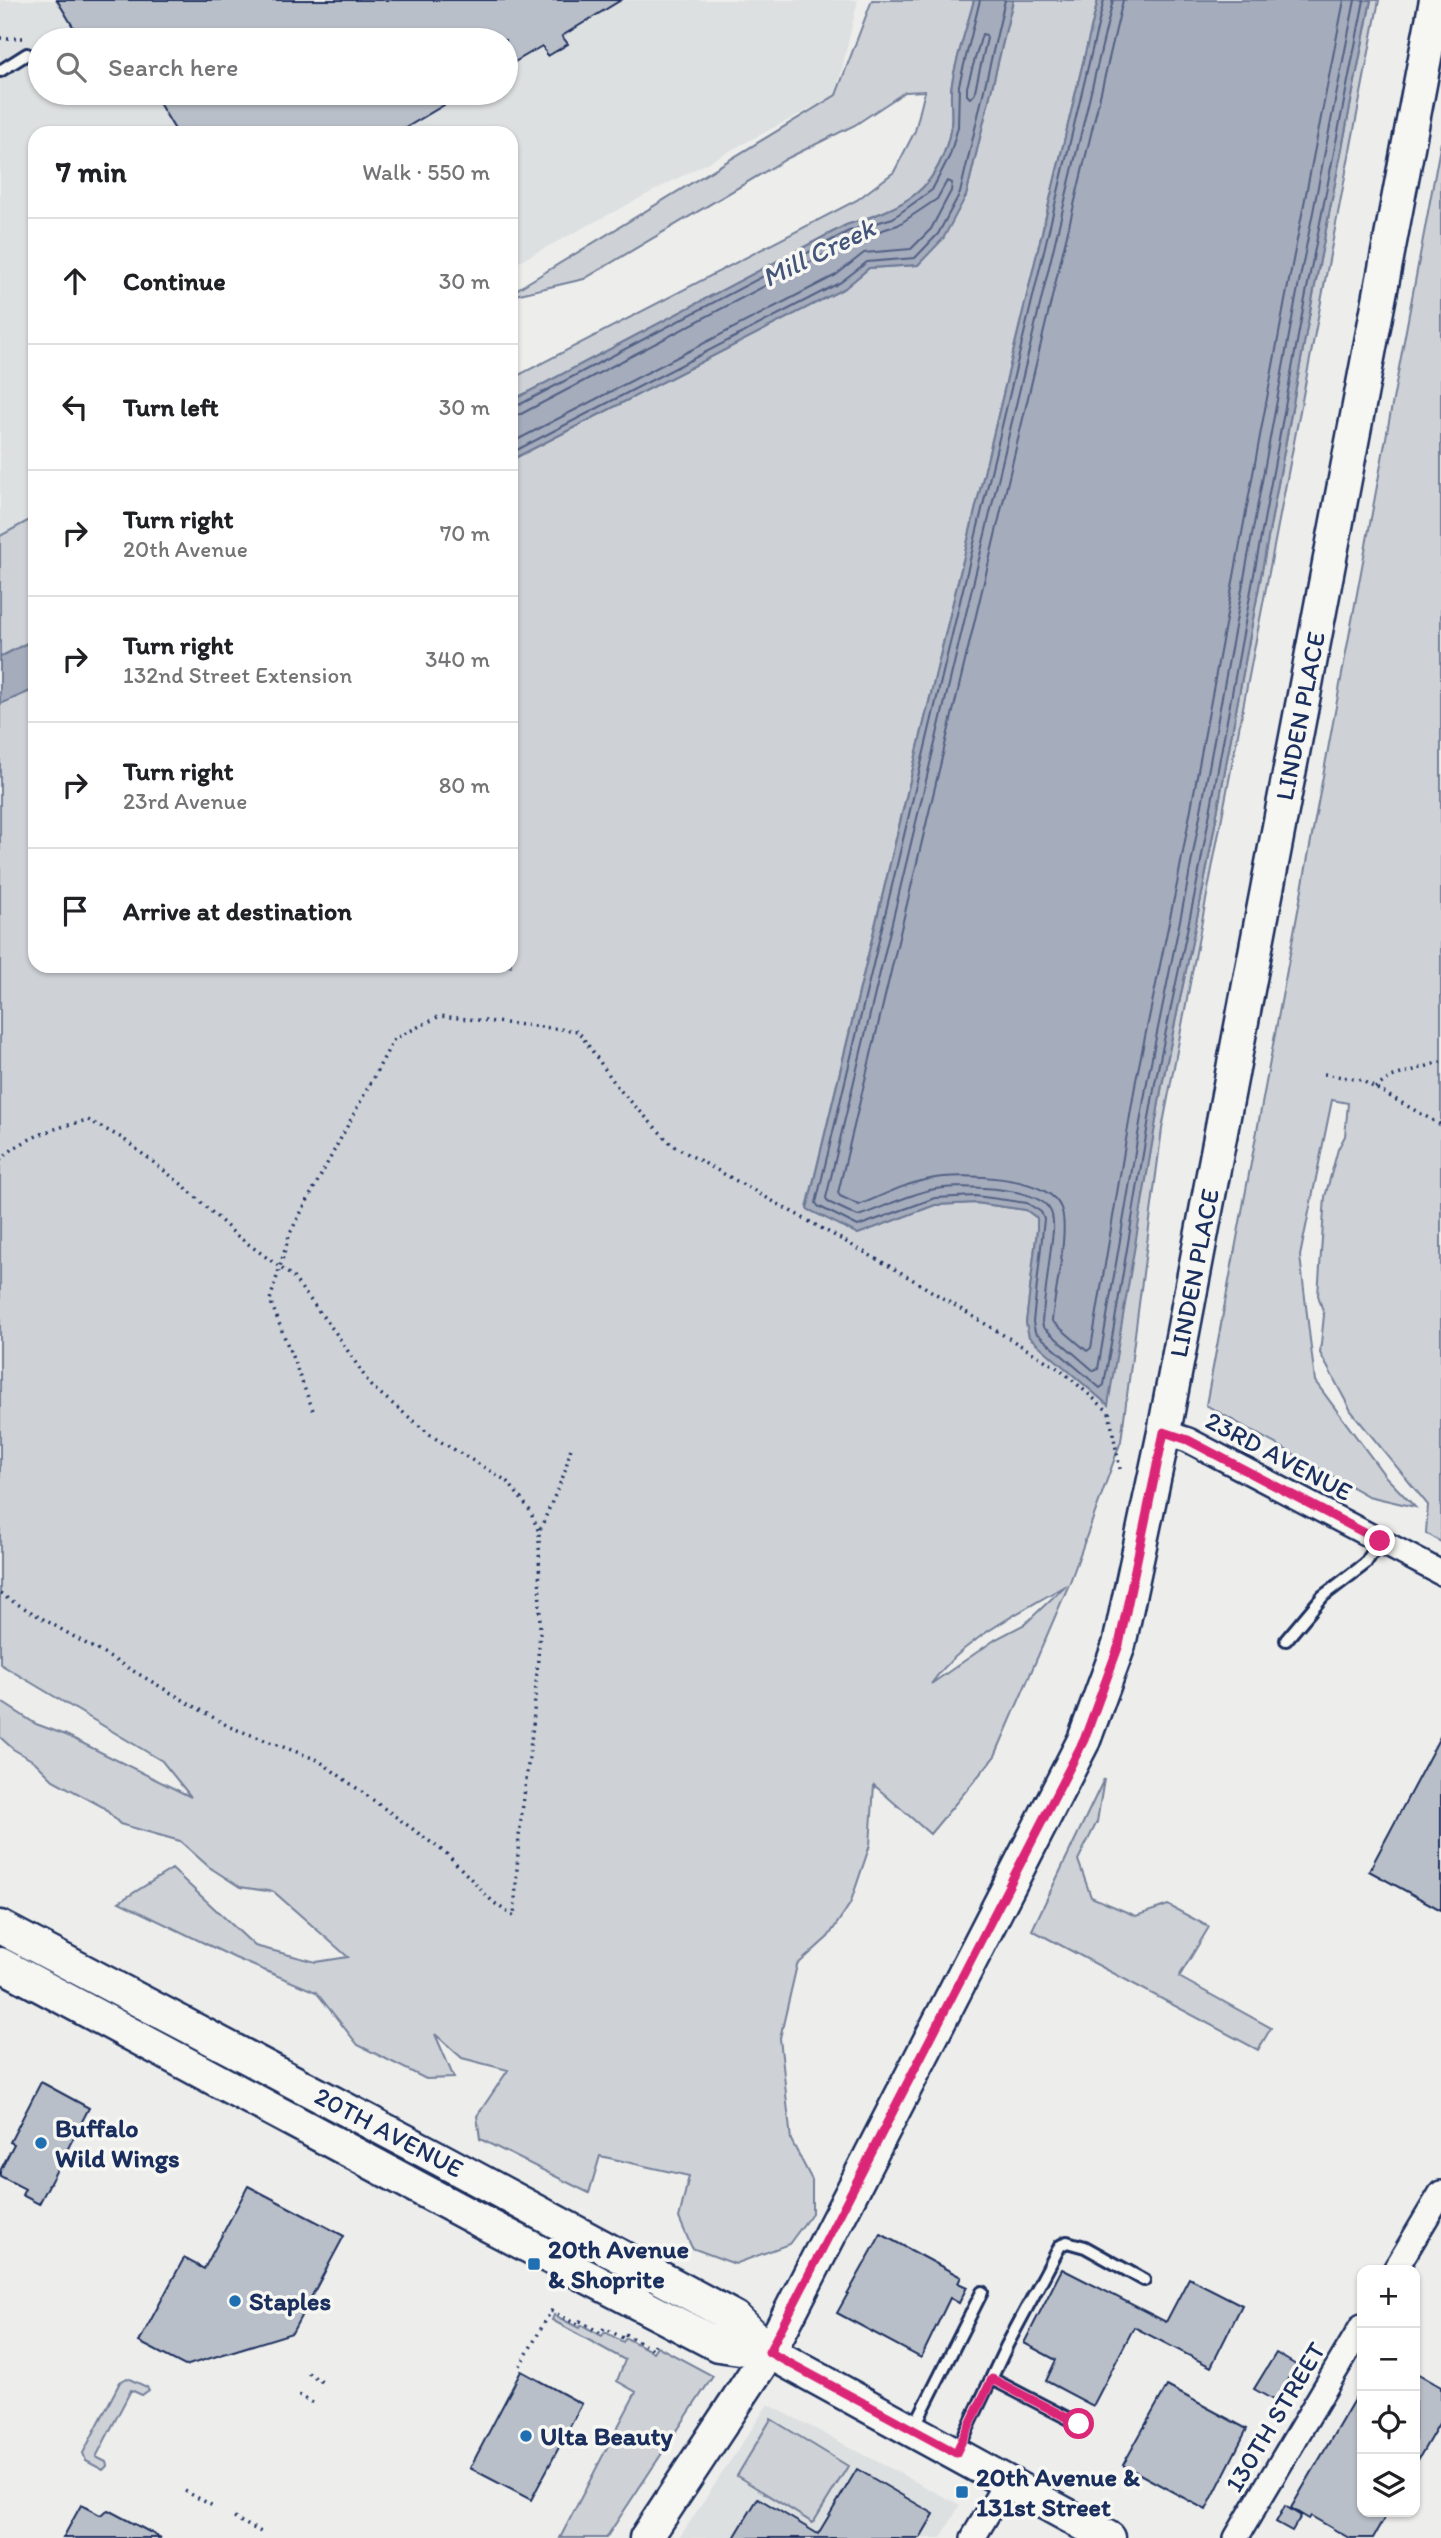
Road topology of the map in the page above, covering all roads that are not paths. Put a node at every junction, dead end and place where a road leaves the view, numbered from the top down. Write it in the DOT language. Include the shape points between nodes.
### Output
graph roads {
  1 [pos="1436,0"];
  2 [pos="27,54"];
  3 [pos="0,71"];
  4 [pos="1164,1432"];
  5 [pos="1380,1541"];
  6 [pos="1441,1573"];
  7 [pos="1286,1640"];
  8 [pos="0,1927"];
  9 [pos="0,1964"];
  10 [pos="1441,2193"];
  11 [pos="1398,2265"];
  12 [pos="1144,2280"];
  13 [pos="982,2292"];
  14 [pos="1361,2328"];
  15 [pos="769,2352"];
  16 [pos="992,2379"];
  17 [pos="1079,2424"];
  18 [pos="912,2430"];
  19 [pos="956,2453"];
  20 [pos="1007,2481"];
  21 [pos="646,2538"];
  22 [pos="973,2538"];
  23 [pos="1109,2538"];
  24 [pos="1236,2538"];
  1 -- 4 [label="street, LINDEN PLACE"];
  2 -- 3 [label="lane"];
  4 -- 5 [label="street, 23RD AVENUE" via="1188,1440"];
  4 -- 15 [label="street, LINDEN PLACE" via="1119,1645 1084,1740"];
  5 -- 6 [label="street, 23RD AVENUE"];
  5 -- 7 [label="lane" via="1364,1564 1323,1596"];
  8 -- 15 [label="street, 20TH AVENUE" via="735,2318"];
  9 -- 15 [label="street, 20TH AVENUE" via="718,2345"];
  10 -- 11 [label="street"];
  12 -- 16 [label="lane" via="1085,2247 1067,2242 1060,2246"];
  13 -- 18 [label="lane"];
  14 -- 24 [label="street, 130TH STREET"];
  15 -- 18 [label="street, 20TH AVENUE"];
  15 -- 21 [label="street, LINDEN PLACE"];
  16 -- 17 [label="lane"];
  16 -- 19 [label="lane"];
  18 -- 19 [label="street, 20TH AVENUE"];
  19 -- 20 [label="street, 20TH AVENUE"];
  20 -- 22 [label="street"];
  20 -- 23 [label="street, 20TH AVENUE"];
}
